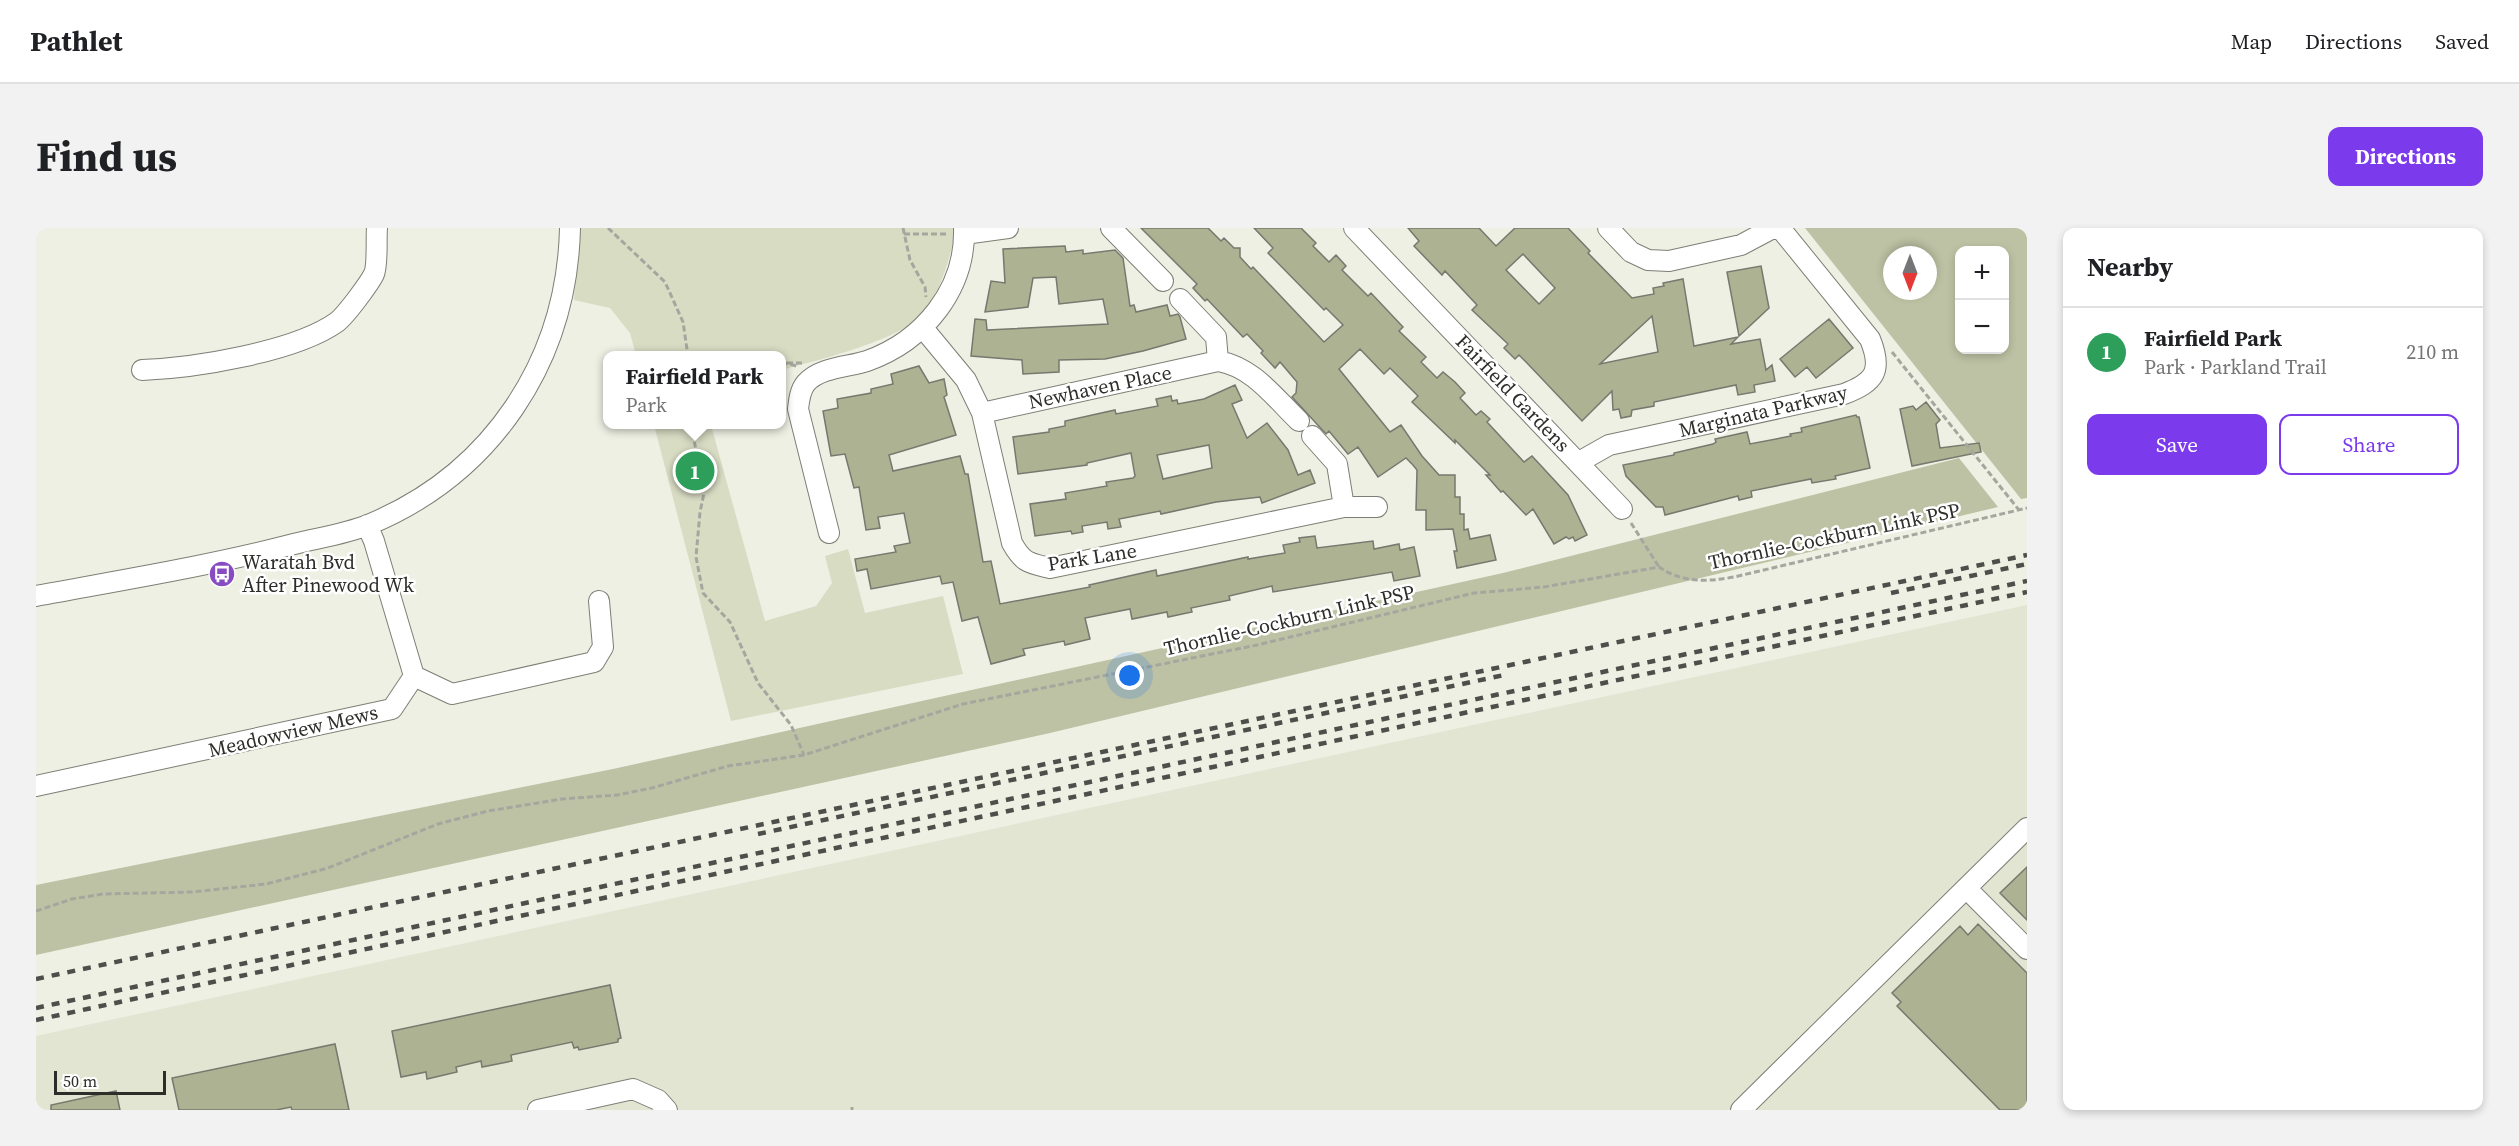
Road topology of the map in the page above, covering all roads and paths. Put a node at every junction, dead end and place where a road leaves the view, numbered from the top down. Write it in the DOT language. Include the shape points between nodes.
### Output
graph roads {
  1 [pos="377,228"];
  2 [pos="570,228"];
  3 [pos="608,228"];
  4 [pos="903,228"];
  5 [pos="1008,228"];
  6 [pos="1111,228"];
  7 [pos="1354,228"];
  8 [pos="1608,228"];
  9 [pos="1773,228"];
  10 [pos="1780,228"];
  11 [pos="964,231"];
  12 [pos="904,234"];
  13 [pos="1163,281"];
  14 [pos="1180,299"];
  15 [pos="927,300"];
  16 [pos="923,328"];
  17 [pos="1886,344"];
  18 [pos="687,351"];
  19 [pos="1218,361"];
  20 [pos="142,370"];
  21 [pos="982,413"];
  22 [pos="1299,421"];
  23 [pos="692,429"];
  24 [pos="1312,436"];
  25 [pos="1579,462"];
  26 [pos="1344,507"];
  27 [pos="1377,507"];
  28 [pos="2027,508"];
  29 [pos="1622,509"];
  30 [pos="2019,510"];
  31 [pos="367,525"];
  32 [pos="829,533"];
  33 [pos="1659,567"];
  34 [pos="36,596"];
  35 [pos="599,601"];
  36 [pos="414,676"];
  37 [pos="804,756"];
  38 [pos="36,786"];
  39 [pos="2027,828"];
  40 [pos="1966,888"];
  41 [pos="36,911"];
  42 [pos="2027,949"];
  43 [pos="538,1110"];
  44 [pos="667,1110"];
  45 [pos="1741,1110"];
  1 -- 20 [label="street" via="375,273 339,321 302,340 252,353 179,368"];
  2 -- 31 [label="street" via="566,278 551,336 542,360 500,429 462,468 429,493"];
  3 -- 18 [label="path" via="665,282 683,322"];
  4 -- 12 [label="path"];
  5 -- 11 [label="street"];
  6 -- 13 [label="street"];
  7 -- 25 [label="street, Fairfield Gardens"];
  8 -- 9 [label="street" via="1631,252 1648,260 1669,261 1741,246"];
  10 -- 25 [label="street, Marginata Parkway" via="1870,339 1876,353 1875,372 1865,386 1609,445"];
  11 -- 12 [label="path"];
  11 -- 16 [label="street" via="951,288"];
  12 -- 15 [label="path"];
  14 -- 19 [label="street" via="1216,337"];
  16 -- 21 [label="street, Park Lane" via="966,380"];
  16 -- 32 [label="street" via="901,345 867,361 821,373 807,382 800,393 798,409"];
  17 -- 30 [label="path"];
  19 -- 21 [label="street, Newhaven Place"];
  19 -- 22 [label="street" via="1235,364 1250,373"];
  21 -- 26 [label="street, Park Lane" via="1012,543 1020,558 1032,564 1050,568"];
  23 -- 37 [label="path" via="704,493 696,557 703,592 730,622 758,683 791,725"];
  24 -- 26 [label="street" via="1338,464"];
  25 -- 29 [label="street, Fairfield Gardens"];
  26 -- 27 [label="street, Park Lane"];
  28 -- 30 [label="path, Thornlie-Cockburn Link PSP"];
  29 -- 33 [label="path"];
  30 -- 33 [label="path, Thornlie-Cockburn Link PSP" via="1734,577 1690,580 1674,577"];
  31 -- 34 [label="street" via="252,555"];
  31 -- 36 [label="street"];
  33 -- 37 [label="path, Thornlie-Cockburn Link PSP" via="1563,584 1474,593 1257,645 963,705"];
  35 -- 36 [label="street" via="603,647 594,662 452,694"];
  36 -- 38 [label="street, Meadowview Mews" via="392,709"];
  37 -- 41 [label="path, Thornlie-Cockburn Link PSP" via="728,766 628,792 468,816 328,868 266,884 192,892 102,894"];
  39 -- 40 [label="street"];
  40 -- 42 [label="street"];
  40 -- 45 [label="street"];
  43 -- 44 [label="street" via="633,1089 658,1100"];
}
